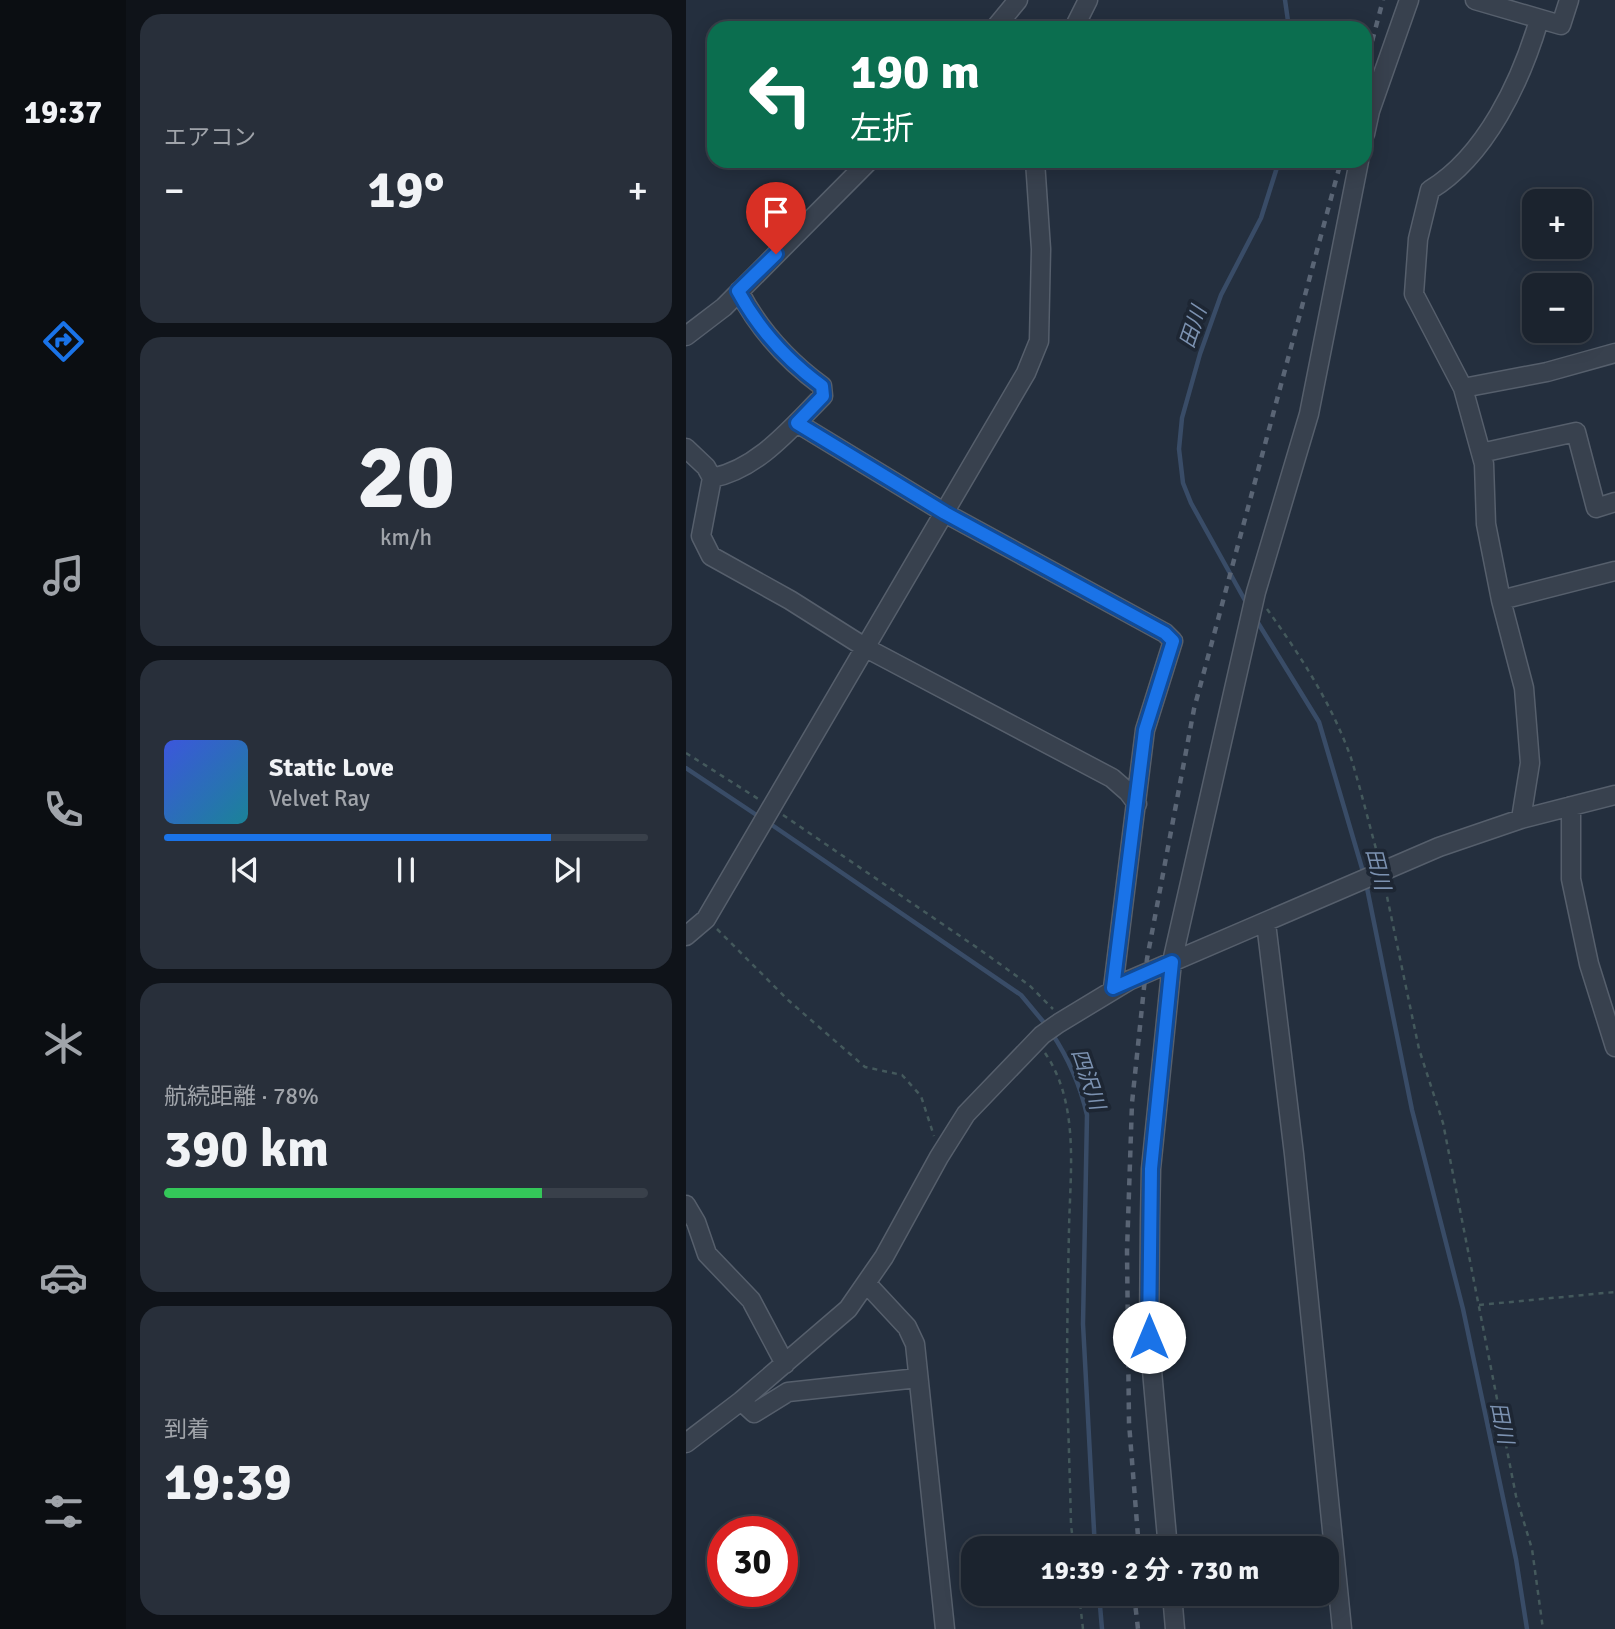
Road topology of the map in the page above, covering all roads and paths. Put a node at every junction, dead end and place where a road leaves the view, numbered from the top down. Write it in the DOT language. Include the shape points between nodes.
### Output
graph roads {
  1 [pos="1018,0"];
  2 [pos="1088,0"];
  3 [pos="1409,0"];
  4 [pos="1569,0"];
  5 [pos="1485,1"];
  6 [pos="1539,20"];
  7 [pos="1001,21"];
  8 [pos="1078,21"];
  9 [pos="1372,105"];
  10 [pos="862,168"];
  11 [pos="1035,168"];
  12 [pos="1358,168"];
  13 [pos="738,291"];
  14 [pos="686,336"];
  15 [pos="1615,353"];
  16 [pos="1463,388"];
  17 [pos="797,423"];
  18 [pos="686,448"];
  19 [pos="1481,453"];
  20 [pos="712,478"];
  21 [pos="1615,502"];
  22 [pos="945,513"];
  23 [pos="1615,571"];
  24 [pos="1255,598"];
  25 [pos="1502,600"];
  26 [pos="866,648"];
  27 [pos="686,753"];
  28 [pos="1615,795"];
  29 [pos="1137,804"];
  30 [pos="1571,806"];
  31 [pos="767,816"];
  32 [pos="1521,819"];
  33 [pos="1379,874"];
  34 [pos="706,919"];
  35 [pos="1266,923"];
  36 [pos="686,936"];
  37 [pos="1172,962"];
  38 [pos="1113,988"];
  39 [pos="1061,1021"];
  40 [pos="1039,1038"];
  41 [pos="1615,1046"];
  42 [pos="939,1157"];
  43 [pos="686,1205"];
  44 [pos="867,1284"];
  45 [pos="1615,1292"];
  46 [pos="1479,1305"];
  47 [pos="785,1364"];
  48 [pos="918,1378"];
  49 [pos="741,1401"];
  50 [pos="686,1443"];
  51 [pos="1072,1536"];
  52 [pos="1167,1536"];
  53 [pos="1080,1606"];
  54 [pos="1173,1606"];
  55 [pos="945,1629"];
  56 [pos="1083,1629"];
  57 [pos="1175,1629"];
  58 [pos="1342,1629"];
  59 [pos="1543,1629"];
  1 -- 7 [label="street"];
  2 -- 8 [label="street"];
  3 -- 9 [label="street"];
  4 -- 6 [label="street" via="1561,25"];
  5 -- 6 [label="street"];
  6 -- 16 [label="street" via="1505,108 1451,177 1430,190 1418,239 1414,294"];
  10 -- 13 [label="street"];
  11 -- 22 [label="street" via="1041,249 1039,341 1026,373"];
  12 -- 24 [label="street" via="1309,414"];
  13 -- 14 [label="street"];
  13 -- 17 [label="street" via="752,316 822,386 823,396"];
  15 -- 16 [label="street"];
  16 -- 19 [label="street"];
  17 -- 20 [label="street" via="757,460"];
  17 -- 22 [label="street"];
  18 -- 20 [label="street"];
  19 -- 21 [label="street" via="1576,432 1596,508"];
  19 -- 25 [label="street" via="1486,524"];
  20 -- 26 [label="street" via="701,536 711,556"];
  22 -- 26 [label="street"];
  22 -- 29 [label="street" via="1173,641 1145,730"];
  23 -- 25 [label="street"];
  24 -- 33 [label="path" via="1300,656 1327,704 1350,757"];
  24 -- 37 [label="street"];
  25 -- 32 [label="street" via="1524,688 1530,763"];
  26 -- 29 [label="street" via="1112,778"];
  26 -- 31 [label="street"];
  27 -- 31 [label="path"];
  28 -- 30 [label="street"];
  29 -- 38 [label="street"];
  30 -- 32 [label="street"];
  30 -- 41 [label="street" via="1570,879 1589,964"];
  31 -- 34 [label="street"];
  31 -- 39 [label="path" via="1009,970"];
  32 -- 33 [label="street"];
  33 -- 35 [label="street"];
  33 -- 46 [label="path" via="1419,1049 1443,1123"];
  34 -- 36 [label="street"];
  34 -- 42 [label="path" via="865,1068 902,1075 921,1096"];
  35 -- 37 [label="street"];
  35 -- 58 [label="street"];
  37 -- 38 [label="street"];
  37 -- 52 [label="street" via="1150,1221 1149,1337"];
  38 -- 39 [label="street"];
  39 -- 40 [label="street"];
  40 -- 42 [label="street" via="966,1114"];
  40 -- 51 [label="path" via="1064,1091 1068,1111 1067,1380"];
  42 -- 44 [label="street"];
  43 -- 47 [label="street" via="707,1254 751,1300"];
  44 -- 47 [label="street" via="848,1309"];
  44 -- 48 [label="street" via="907,1327 915,1344"];
  45 -- 46 [label="path"];
  46 -- 59 [label="path" via="1516,1496 1532,1549"];
  47 -- 49 [label="street"];
  48 -- 49 [label="street" via="788,1392 754,1413"];
  48 -- 55 [label="street"];
  49 -- 50 [label="street"];
  53 -- 56 [label="path"];
  54 -- 57 [label="street"];
}
